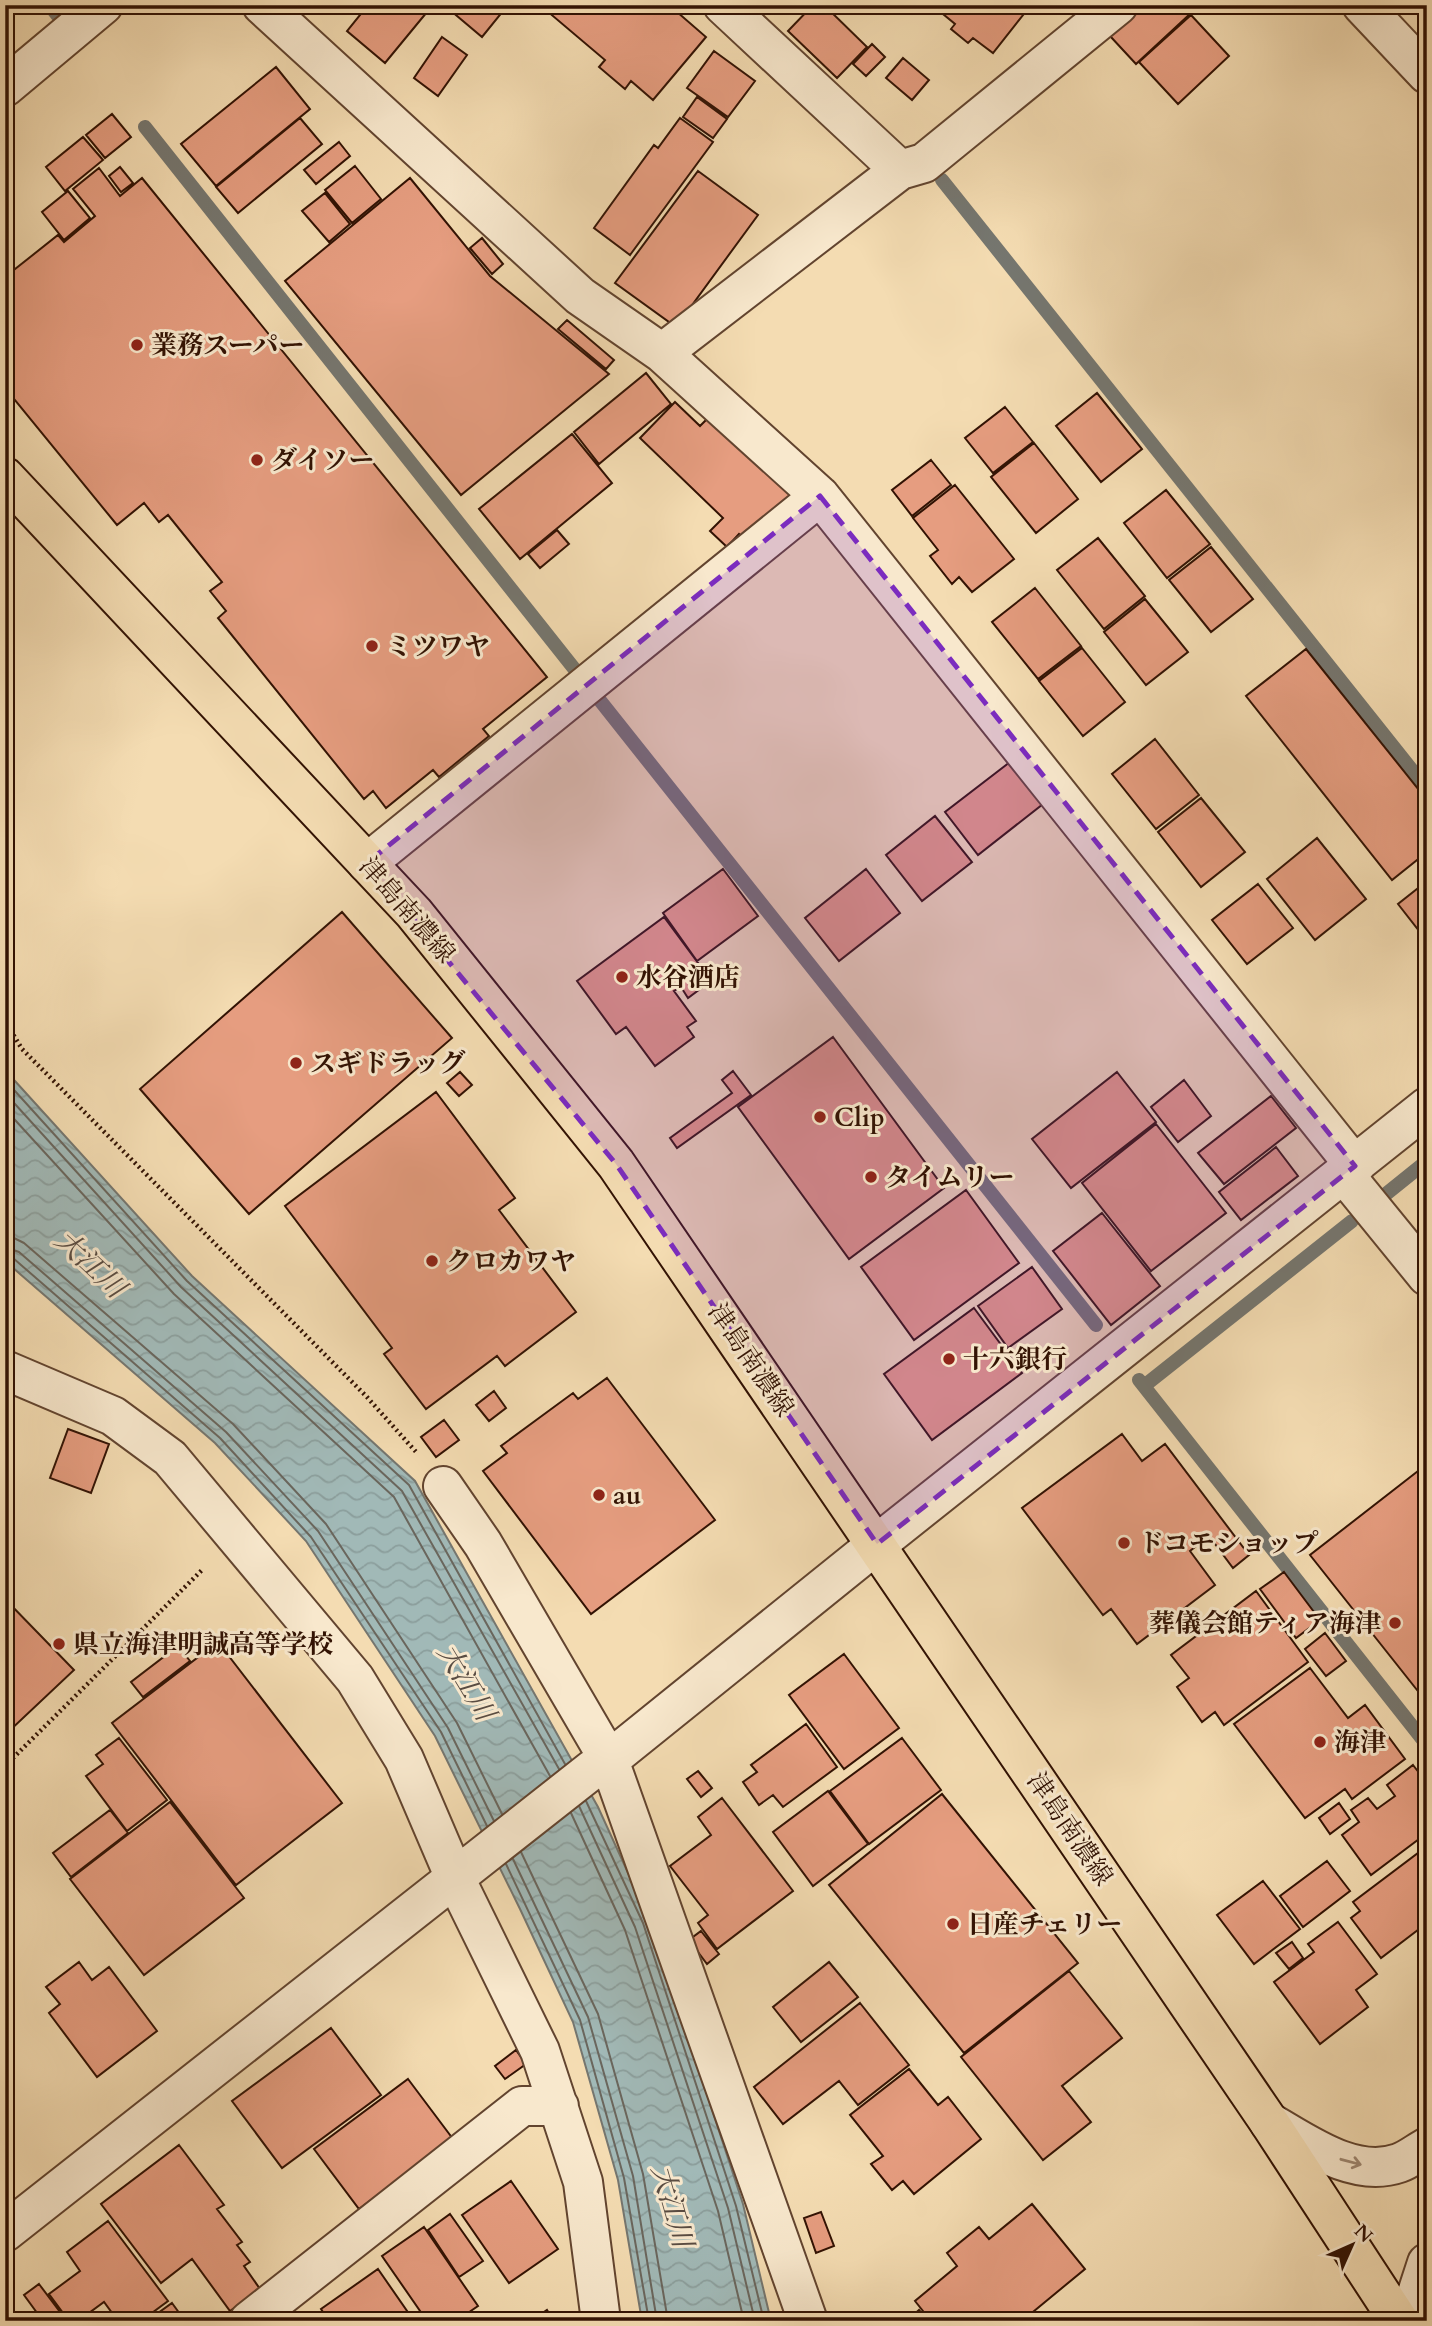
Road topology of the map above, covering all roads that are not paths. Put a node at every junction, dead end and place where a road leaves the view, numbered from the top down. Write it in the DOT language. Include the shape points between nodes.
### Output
graph roads {
  1 [pos="103,5"];
  2 [pos="262,5"];
  3 [pos="723,5"];
  4 [pos="1118,5"];
  5 [pos="1362,5"];
  6 [pos="1425,70"];
  7 [pos="5,87"];
  8 [pos="900,170"];
  9 [pos="662,353"];
  10 [pos="5,477"];
  11 [pos="820,496"];
  12 [pos="367,863"];
  13 [pos="1427,1107"];
  14 [pos="1350,1170"];
  15 [pos="1427,1276"];
  16 [pos="5,1370"];
  17 [pos="443,1486"];
  18 [pos="877,1544"];
  19 [pos="601,1764"];
  20 [pos="465,1870"];
  21 [pos="559,2106"];
  22 [pos="1269,2122"];
  23 [pos="1427,2147"];
  24 [pos="5,2232"];
  25 [pos="1427,2263"];
  26 [pos="249,2321"];
  27 [pos="601,2321"];
  28 [pos="808,2321"];
  29 [pos="1399,2321"];
  30 [pos="1408,2321"];
  1 -- 7 [label="street"];
  2 -- 9 [label="street" via="580,296"];
  3 -- 8 [label="street"];
  4 -- 8 [label="street" via="924,163"];
  5 -- 6 [label="street"];
  8 -- 9 [label="street"];
  9 -- 11 [label="street"];
  10 -- 12 [label="main road, 津島南濃線"];
  11 -- 12 [label="street"];
  11 -- 14 [label="street"];
  12 -- 18 [label="main road, 津島南濃線" via="414,914 617,1164"];
  13 -- 14 [label="street"];
  14 -- 15 [label="street"];
  14 -- 18 [label="street"];
  16 -- 20 [label="street" via="113,1416 170,1458 355,1679"];
  17 -- 19 [label="street" via="484,1544"];
  18 -- 19 [label="street"];
  18 -- 22 [label="main road, 津島南濃線"];
  19 -- 20 [label="street"];
  19 -- 28 [label="street"];
  20 -- 21 [label="street"];
  20 -- 24 [label="street"];
  21 -- 26 [label="street" via="522,2106"];
  21 -- 27 [label="street" via="583,2182"];
  22 -- 23 [label="street, one-way" via="1326,2156 1372,2168 1401,2163"];
  22 -- 29 [label="main road, 津島南濃線"];
  25 -- 30 [label="street"];
}
